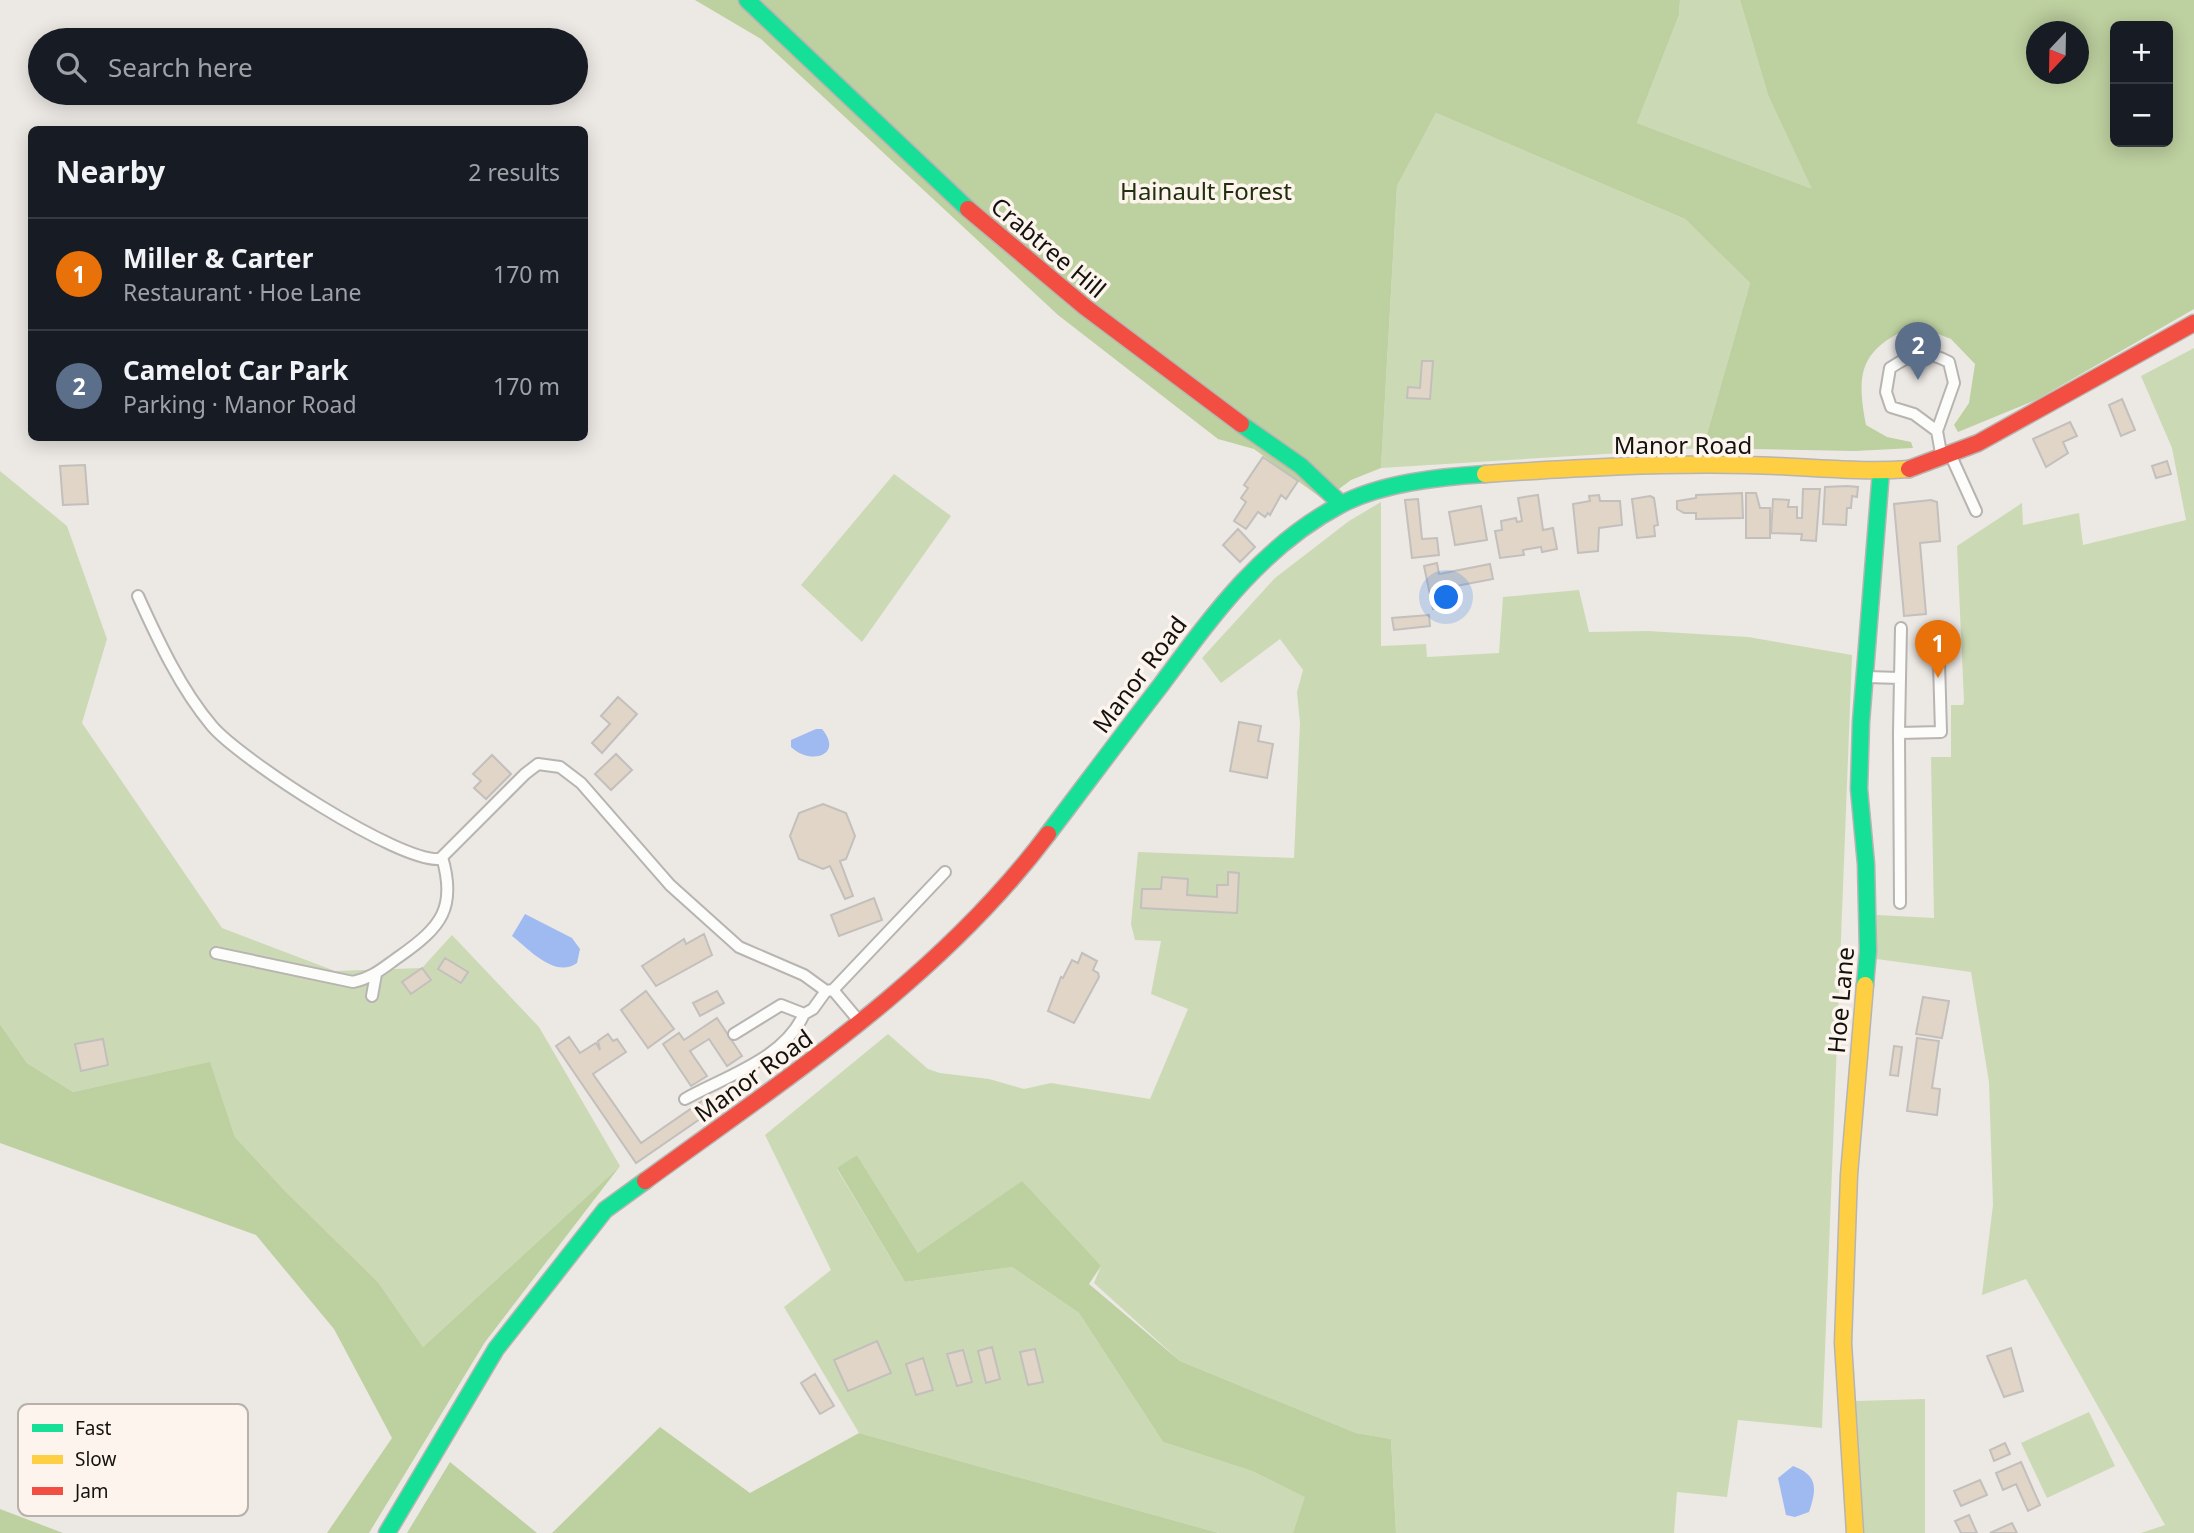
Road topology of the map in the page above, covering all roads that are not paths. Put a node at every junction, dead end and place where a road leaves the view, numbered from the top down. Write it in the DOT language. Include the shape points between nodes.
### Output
graph roads {
  1 [pos="747,0"];
  2 [pos="2194,323"];
  3 [pos="1937,431"];
  4 [pos="1947,457"];
  5 [pos="1881,471"];
  6 [pos="1341,505"];
  7 [pos="1976,511"];
  8 [pos="138,596"];
  9 [pos="1938,627"];
  10 [pos="1900,628"];
  11 [pos="1864,677"];
  12 [pos="1900,678"];
  13 [pos="1899,733"];
  14 [pos="442,857"];
  15 [pos="945,872"];
  16 [pos="1900,903"];
  17 [pos="216,953"];
  18 [pos="376,974"];
  19 [pos="829,990"];
  20 [pos="372,996"];
  21 [pos="804,1014"];
  22 [pos="861,1023"];
  23 [pos="734,1034"];
  24 [pos="685,1099"];
  25 [pos="387,1533"];
  26 [pos="1855,1533"];
  1 -- 6 [label="street, Crabtree Hill" via="970,210 1085,307 1301,466"];
  2 -- 4 [label="street, Manor Road"];
  3 -- 3 [label="lane" via="1914,414 1891,407 1886,392 1890,368 1928,351 1949,362 1954,383"];
  3 -- 4 [label="lane"];
  4 -- 5 [label="street, Manor Road" via="1916,468"];
  4 -- 7 [label="lane"];
  5 -- 6 [label="street, Manor Road" via="1748,465 1587,467 1463,475 1412,483"];
  5 -- 11 [label="street, Hoe Lane"];
  6 -- 22 [label="street, Manor Road" via="1261,560 1178,657 1027,862 926,968"];
  8 -- 14 [label="lane" via="196,704 238,750 351,824 400,850 421,858"];
  9 -- 13 [label="lane" via="1941,732"];
  10 -- 12 [label="lane"];
  11 -- 12 [label="lane"];
  11 -- 26 [label="street, Hoe Lane" via="1859,789 1868,951 1849,1175 1843,1343"];
  12 -- 13 [label="lane"];
  13 -- 16 [label="lane"];
  14 -- 18 [label="lane" via="449,883 444,910 434,929"];
  14 -- 19 [label="lane" via="538,764 560,767 581,783 670,885 739,947"];
  15 -- 19 [label="lane"];
  17 -- 18 [label="lane" via="353,982"];
  18 -- 20 [label="lane"];
  19 -- 21 [label="lane"];
  19 -- 22 [label="lane"];
  21 -- 23 [label="lane" via="781,1005"];
  21 -- 24 [label="lane" via="778,1048"];
  22 -- 25 [label="street, Manor Road" via="605,1210 496,1349"];
}
